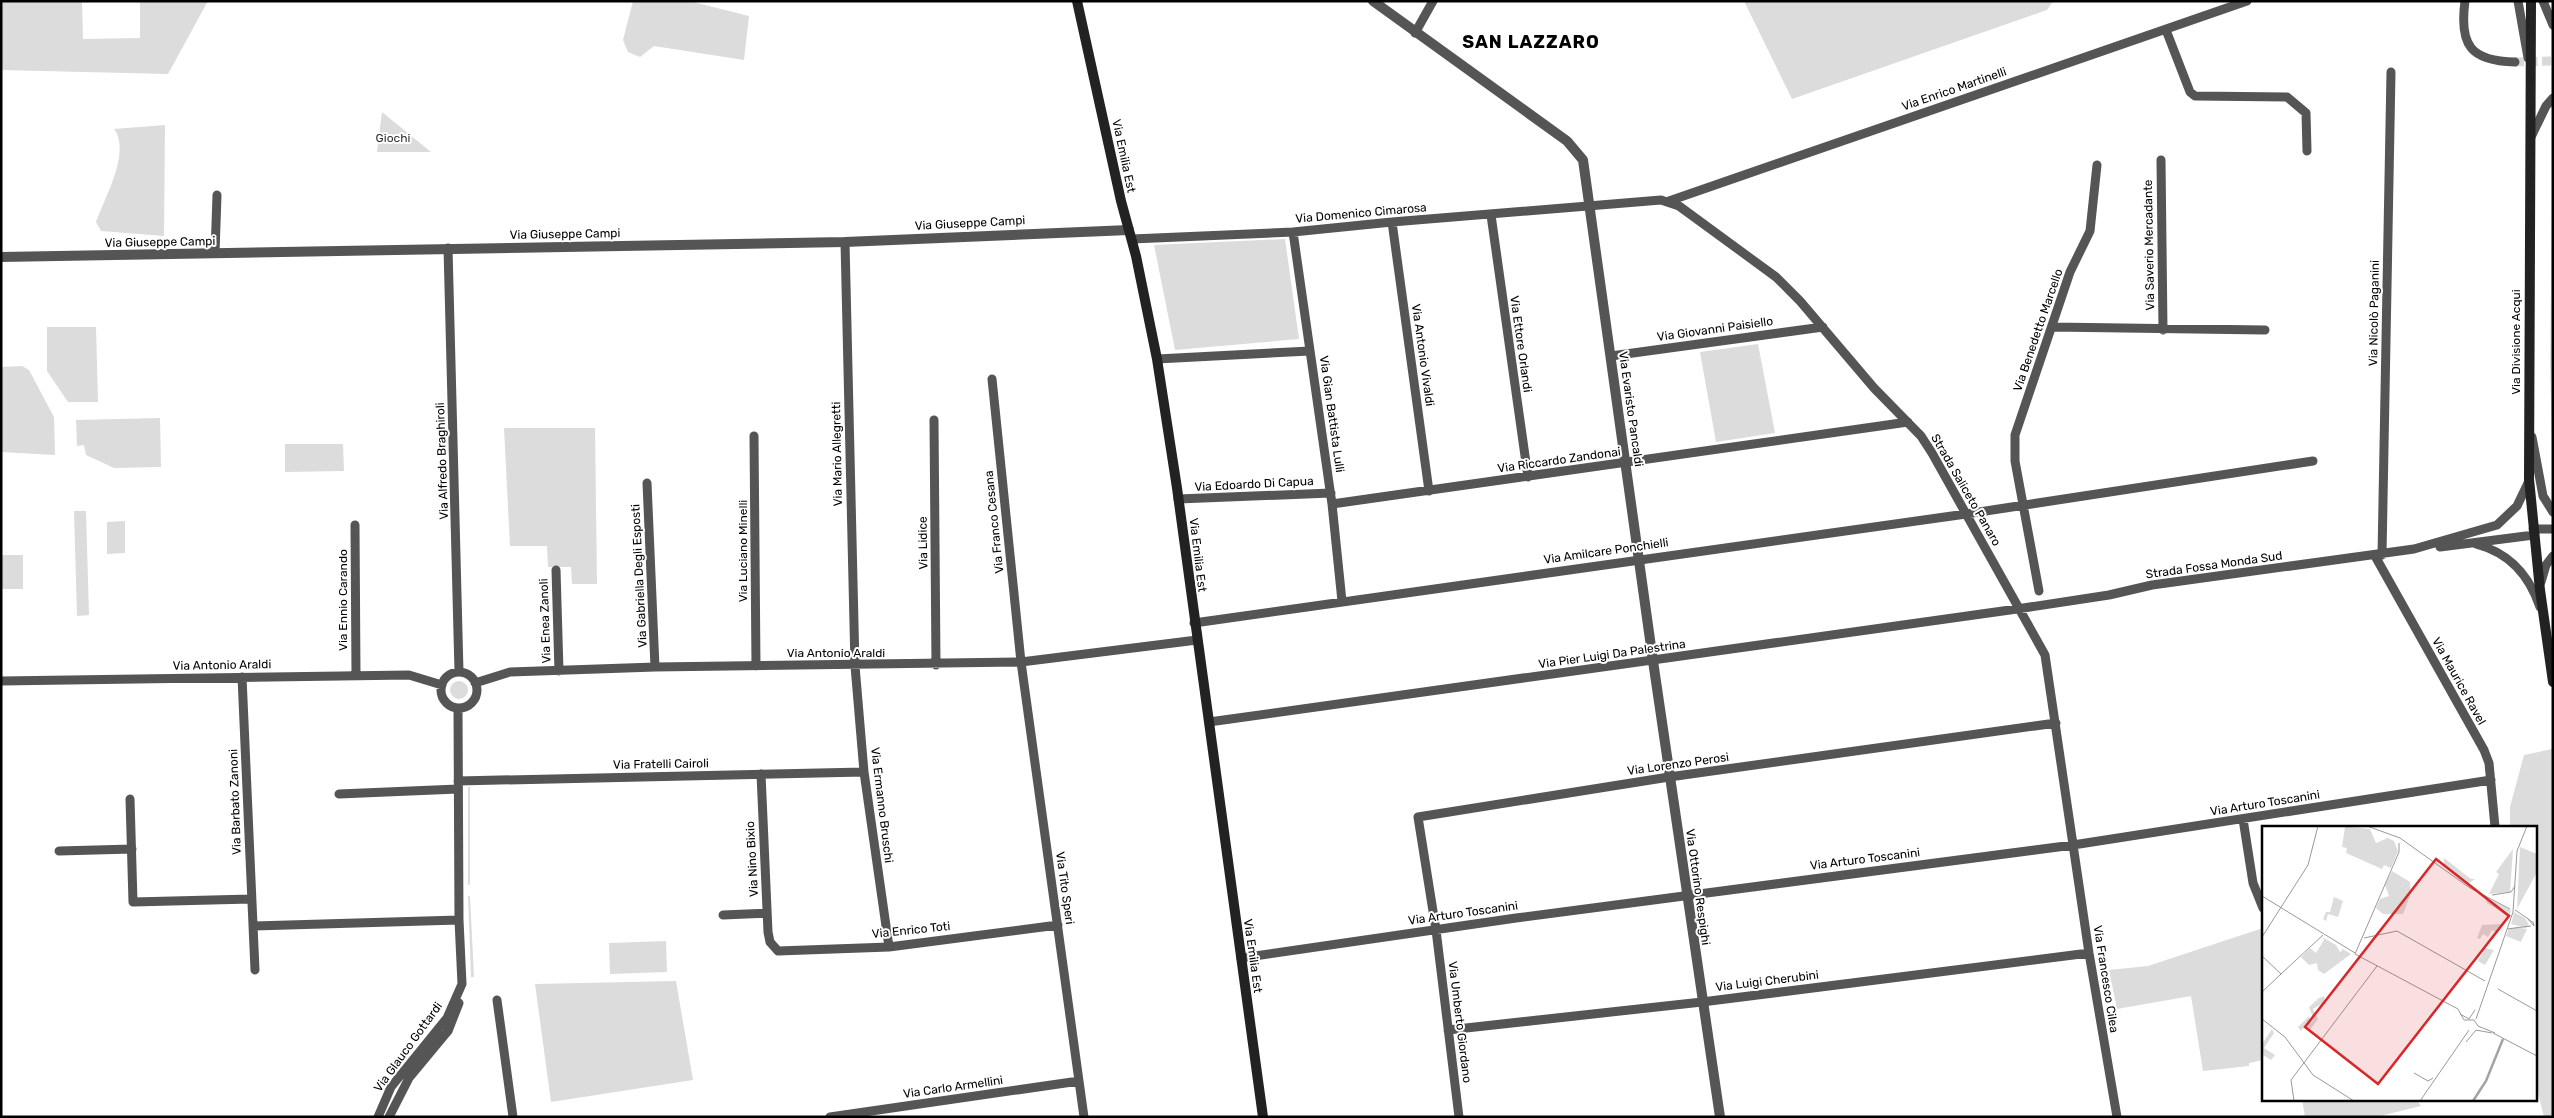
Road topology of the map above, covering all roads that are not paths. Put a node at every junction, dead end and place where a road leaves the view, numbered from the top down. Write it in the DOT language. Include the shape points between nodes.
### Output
graph roads {
  1 [pos="1077,1"];
  2 [pos="1373,1"];
  3 [pos="1433,1"];
  4 [pos="2247,1"];
  5 [pos="2465,1"];
  6 [pos="2469,1"];
  7 [pos="2518,1"];
  8 [pos="2531,1"];
  9 [pos="2543,1"];
  10 [pos="2464,21"];
  11 [pos="2553,25"];
  12 [pos="2166,30"];
  13 [pos="1415,33"];
  14 [pos="2515,62"];
  15 [pos="2530,70"];
  16 [pos="2391,72"];
  17 [pos="2553,98"];
  18 [pos="2529,142"];
  19 [pos="2307,152"];
  20 [pos="2160,160"];
  21 [pos="2098,165"];
  22 [pos="217,195"];
  23 [pos="1669,201"];
  24 [pos="1591,206"];
  25 [pos="1491,215"];
  26 [pos="1392,222"];
  27 [pos="1293,232"];
  28 [pos="1131,234"];
  29 [pos="845,242"];
  30 [pos="448,248"];
  31 [pos="215,253"];
  32 [pos="1,257"];
  33 [pos="1823,327"];
  34 [pos="2052,327"];
  35 [pos="2163,330"];
  36 [pos="2266,330"];
  37 [pos="1310,351"];
  38 [pos="1611,356"];
  39 [pos="1157,359"];
  40 [pos="992,379"];
  41 [pos="2528,416"];
  42 [pos="934,420"];
  43 [pos="1908,422"];
  44 [pos="754,436"];
  45 [pos="2312,461"];
  46 [pos="1626,464"];
  47 [pos="1528,477"];
  48 [pos="2529,479"];
  49 [pos="647,483"];
  50 [pos="1429,491"];
  51 [pos="1331,493"];
  52 [pos="1178,499"];
  53 [pos="1332,504"];
  54 [pos="2022,505"];
  55 [pos="2553,512"];
  56 [pos="1966,514"];
  57 [pos="355,525"];
  58 [pos="2553,529"];
  59 [pos="2533,532"];
  60 [pos="2473,544"];
  61 [pos="2414,549"];
  62 [pos="2378,556"];
  63 [pos="2553,556"];
  64 [pos="1639,560"];
  65 [pos="556,570"];
  66 [pos="2540,590"];
  67 [pos="2039,592"];
  68 [pos="1342,601"];
  69 [pos="2017,608"];
  70 [pos="2543,615"];
  71 [pos="1194,623"];
  72 [pos="1197,640"];
  73 [pos="1021,662"];
  74 [pos="1653,662"];
  75 [pos="936,665"];
  76 [pos="756,666"];
  77 [pos="855,666"];
  78 [pos="655,667"];
  79 [pos="559,671"];
  80 [pos="459,672"];
  81 [pos="356,674"];
  82 [pos="242,677"];
  83 [pos="2552,680"];
  84 [pos="1,681"];
  85 [pos="475,683"];
  86 [pos="442,685"];
  87 [pos="458,708"];
  88 [pos="1209,722"];
  89 [pos="2056,723"];
  90 [pos="864,772"];
  91 [pos="761,774"];
  92 [pos="1669,777"];
  93 [pos="2490,780"];
  94 [pos="458,785"];
  95 [pos="339,794"];
  96 [pos="130,799"];
  97 [pos="2243,819"];
  98 [pos="2495,826"];
  99 [pos="2073,845"];
  100 [pos="132,849"];
  101 [pos="59,851"];
  102 [pos="1686,895"];
  103 [pos="251,899"];
  104 [pos="2262,905"];
  105 [pos="767,913"];
  106 [pos="723,915"];
  107 [pos="459,920"];
  108 [pos="1058,925"];
  109 [pos="253,926"];
  110 [pos="1436,930"];
  111 [pos="770,942"];
  112 [pos="889,947"];
  113 [pos="2089,952"];
  114 [pos="1241,958"];
  115 [pos="255,970"];
  116 [pos="460,992"];
  117 [pos="496,1000"];
  118 [pos="1702,1002"];
  119 [pos="1448,1030"];
  120 [pos="1079,1081"];
  121 [pos="378,1117"];
  122 [pos="389,1117"];
  123 [pos="513,1117"];
  124 [pos="830,1117"];
  125 [pos="1084,1117"];
  126 [pos="1263,1117"];
  127 [pos="1459,1117"];
  128 [pos="1720,1117"];
  129 [pos="2117,1117"];
  1 -- 28 [label="main road, Via Emilia Est" via="1120,201"];
  2 -- 13 [label="street"];
  3 -- 13 [label="street"];
  4 -- 12 [label="street, Via Enrico Martinelli"];
  5 -- 10 [label="street"];
  6 -- 10 [label="street"];
  7 -- 15 [label="street"];
  8 -- 15 [label="main road, Via Divisione Acqui"];
  9 -- 11 [label="street"];
  10 -- 14 [label="street" via="2466,36 2476,53 2494,62"];
  12 -- 19 [label="street" via="2190,92 2196,96 2287,97 2306,113"];
  12 -- 23 [label="street, Via Enrico Martinelli"];
  13 -- 24 [label="street, Via Evaristo Pancaldi" via="1567,141 1583,160"];
  15 -- 18 [label="main road, Via Divisione Acqui"];
  16 -- 62 [label="street, Via Nicolò Paganini"];
  17 -- 18 [label="street"];
  18 -- 41 [label="main road, Via Divisione Acqui"];
  20 -- 35 [label="street, Via Saverio Mercadante"];
  21 -- 34 [label="street, Via Benedetto Marcello" via="2090,231 2070,272"];
  22 -- 31 [label="street"];
  23 -- 24 [label="street"];
  23 -- 33 [label="street, Strada Saliceto Panaro" via="1776,277"];
  24 -- 25 [label="street, Via Domenico Cimarosa"];
  24 -- 38 [label="street, Via Evaristo Pancaldi"];
  25 -- 26 [label="street, Via Domenico Cimarosa"];
  25 -- 47 [label="street, Via Ettore Orlandi"];
  26 -- 27 [label="street, Via Domenico Cimarosa"];
  26 -- 50 [label="street, Via Antonio Vivaldi"];
  27 -- 28 [label="street, Via Domenico Cimarosa"];
  27 -- 37 [label="street, Via Gian Battista Lulli"];
  28 -- 29 [label="street, Via Giuseppe Campi"];
  28 -- 39 [label="main road, Via Emilia Est"];
  29 -- 30 [label="street, Via Giuseppe Campi"];
  29 -- 77 [label="street, Via Mario Allegretti"];
  30 -- 31 [label="street, Via Giuseppe Campi"];
  30 -- 80 [label="street, Via Alfredo Braghiroli"];
  31 -- 32 [label="street, Via Giuseppe Campi"];
  33 -- 38 [label="street, Via Giovanni Paisiello"];
  33 -- 43 [label="street, Strada Saliceto Panaro" via="1874,388"];
  34 -- 35 [label="street"];
  34 -- 54 [label="street, Via Benedetto Marcello" via="2015,435 2015,461"];
  35 -- 36 [label="street"];
  37 -- 39 [label="street"];
  37 -- 51 [label="street, Via Gian Battista Lulli"];
  38 -- 46 [label="street, Via Evaristo Pancaldi"];
  39 -- 52 [label="main road, Via Emilia Est"];
  40 -- 73 [label="street, Via Franco Cesana"];
  41 -- 48 [label="main road, Via Divisione Acqui"];
  41 -- 55 [label="street" via="2543,496"];
  42 -- 75 [label="street, Via Lidice"];
  43 -- 46 [label="street, Via Riccardo Zandonai"];
  43 -- 56 [label="street, Strada Saliceto Panaro" via="1932,453"];
  44 -- 76 [label="street, Via Luciano Minelli"];
  45 -- 54 [label="street"];
  46 -- 47 [label="street, Via Riccardo Zandonai"];
  46 -- 64 [label="street, Via Evaristo Pancaldi"];
  47 -- 50 [label="street, Via Riccardo Zandonai"];
  48 -- 59 [label="main road, Via Divisione Acqui"];
  48 -- 61 [label="street, Strada Fossa Monda Sud" via="2517,506 2496,525"];
  49 -- 78 [label="street, Via Gabriella Degli Esposti"];
  50 -- 53 [label="street, Via Riccardo Zandonai"];
  51 -- 52 [label="street, Via Edoardo Di Capua"];
  51 -- 53 [label="street, Via Gian Battista Lulli"];
  52 -- 71 [label="main road, Via Emilia Est"];
  53 -- 68 [label="street, Via Gian Battista Lulli"];
  54 -- 56 [label="street, Via Amilcare Ponchielli"];
  54 -- 67 [label="street, Via Benedetto Marcello"];
  56 -- 64 [label="street, Via Amilcare Ponchielli"];
  56 -- 69 [label="street, Strada Saliceto Panaro"];
  57 -- 81 [label="street, Via Ennio Carando"];
  58 -- 59 [label="street, Strada Fossa Monda Sud"];
  59 -- 60 [label="street, Strada Fossa Monda Sud"];
  59 -- 66 [label="main road, Via Divisione Acqui"];
  60 -- 61 [label="street, Strada Fossa Monda Sud"];
  60 -- 70 [label="street" via="2499,552 2519,568 2531,585"];
  61 -- 62 [label="street, Strada Fossa Monda Sud"];
  62 -- 69 [label="street, Strada Fossa Monda Sud" via="2152,585 2109,595"];
  62 -- 93 [label="street, Via Maurice Ravel" via="2484,750"];
  63 -- 66 [label="street" via="2544,570"];
  64 -- 68 [label="street, Via Amilcare Ponchielli"];
  64 -- 74 [label="street, Via Evaristo Pancaldi"];
  65 -- 79 [label="street, Via Enea Zanoli"];
  66 -- 70 [label="main road, Via Divisione Acqui"];
  68 -- 71 [label="street, Via Amilcare Ponchielli"];
  69 -- 74 [label="street, Via Pier Luigi Da Palestrina"];
  69 -- 89 [label="street, Strada Saliceto Panaro" via="2045,655"];
  70 -- 83 [label="main road, Via Divisione Acqui"];
  71 -- 72 [label="main road, Via Emilia Est"];
  72 -- 73 [label="street, Via Antonio Araldi"];
  72 -- 88 [label="main road, Via Emilia Est"];
  73 -- 75 [label="street, Via Antonio Araldi"];
  73 -- 108 [label="street, Via Tito Speri"];
  74 -- 88 [label="street, Via Pier Luigi Da Palestrina"];
  74 -- 92 [label="street, Via Ottorino Respighi"];
  75 -- 77 [label="street, Via Antonio Araldi"];
  76 -- 77 [label="street, Via Antonio Araldi"];
  76 -- 78 [label="street, Via Antonio Araldi"];
  77 -- 90 [label="street, Via Ermanno Bruschi"];
  78 -- 79 [label="street, Via Antonio Araldi"];
  79 -- 85 [label="street, Via Antonio Araldi" via="506,672"];
  80 -- 85 [label="street" via="466,673"];
  80 -- 86 [label="street" via="446,677"];
  81 -- 82 [label="street, Via Antonio Araldi"];
  81 -- 86 [label="street, Via Antonio Araldi" via="409,675"];
  82 -- 84 [label="street, Via Antonio Araldi"];
  82 -- 103 [label="street, Via Barbato Zanoni"];
  85 -- 87 [label="street" via="475,698 468,706"];
  86 -- 87 [label="street" via="444,700"];
  87 -- 94 [label="street, Via Glauco Gottardi"];
  88 -- 114 [label="main road, Via Emilia Est"];
  89 -- 92 [label="street, Via Lorenzo Perosi"];
  89 -- 99 [label="street, Strada Saliceto Panaro"];
  90 -- 91 [label="street, Via Fratelli Cairoli"];
  90 -- 112 [label="street, Via Ermanno Bruschi"];
  91 -- 94 [label="street, Via Fratelli Cairoli"];
  91 -- 105 [label="street, Via Nino Bixio"];
  92 -- 102 [label="street, Via Ottorino Respighi"];
  92 -- 110 [label="street, Via Lorenzo Perosi" via="1418,817"];
  93 -- 97 [label="street, Via Arturo Toscanini"];
  93 -- 98 [label="street, Via Maurice Ravel"];
  94 -- 95 [label="street"];
  94 -- 107 [label="street, Via Glauco Gottardi"];
  96 -- 100 [label="street"];
  97 -- 99 [label="street, Via Arturo Toscanini"];
  97 -- 104 [label="street" via="2254,883"];
  99 -- 102 [label="street, Via Arturo Toscanini"];
  99 -- 113 [label="street, Via Francesco Cilea"];
  100 -- 101 [label="street"];
  100 -- 103 [label="street" via="133,902"];
  102 -- 110 [label="street, Via Arturo Toscanini"];
  102 -- 118 [label="street, Via Ottorino Respighi"];
  103 -- 109 [label="street, Via Barbato Zanoni"];
  105 -- 106 [label="street"];
  105 -- 111 [label="street, Via Nino Bixio"];
  107 -- 109 [label="street"];
  107 -- 116 [label="street, Via Glauco Gottardi"];
  108 -- 112 [label="street, Via Enrico Toti"];
  108 -- 120 [label="street, Via Tito Speri"];
  109 -- 115 [label="street, Via Barbato Zanoni"];
  110 -- 114 [label="street, Via Arturo Toscanini"];
  110 -- 119 [label="street, Via Umberto Giordano"];
  111 -- 112 [label="street, Via Enrico Toti" via="778,951"];
  113 -- 118 [label="street, Via Luigi Cherubini"];
  113 -- 129 [label="street, Via Francesco Cilea"];
  114 -- 126 [label="main road, Via Emilia Est"];
  116 -- 121 [label="street, Via Glauco Gottardi" via="441,1026 391,1087"];
  116 -- 122 [label="street, Via Glauco Gottardi" via="454,1021 409,1078"];
  117 -- 123 [label="street"];
  118 -- 119 [label="street, Via Luigi Cherubini"];
  118 -- 128 [label="street, Via Ottorino Respighi"];
  119 -- 127 [label="street, Via Umberto Giordano"];
  120 -- 124 [label="street, Via Carlo Armellini"];
  120 -- 125 [label="street, Via Tito Speri"];
}
